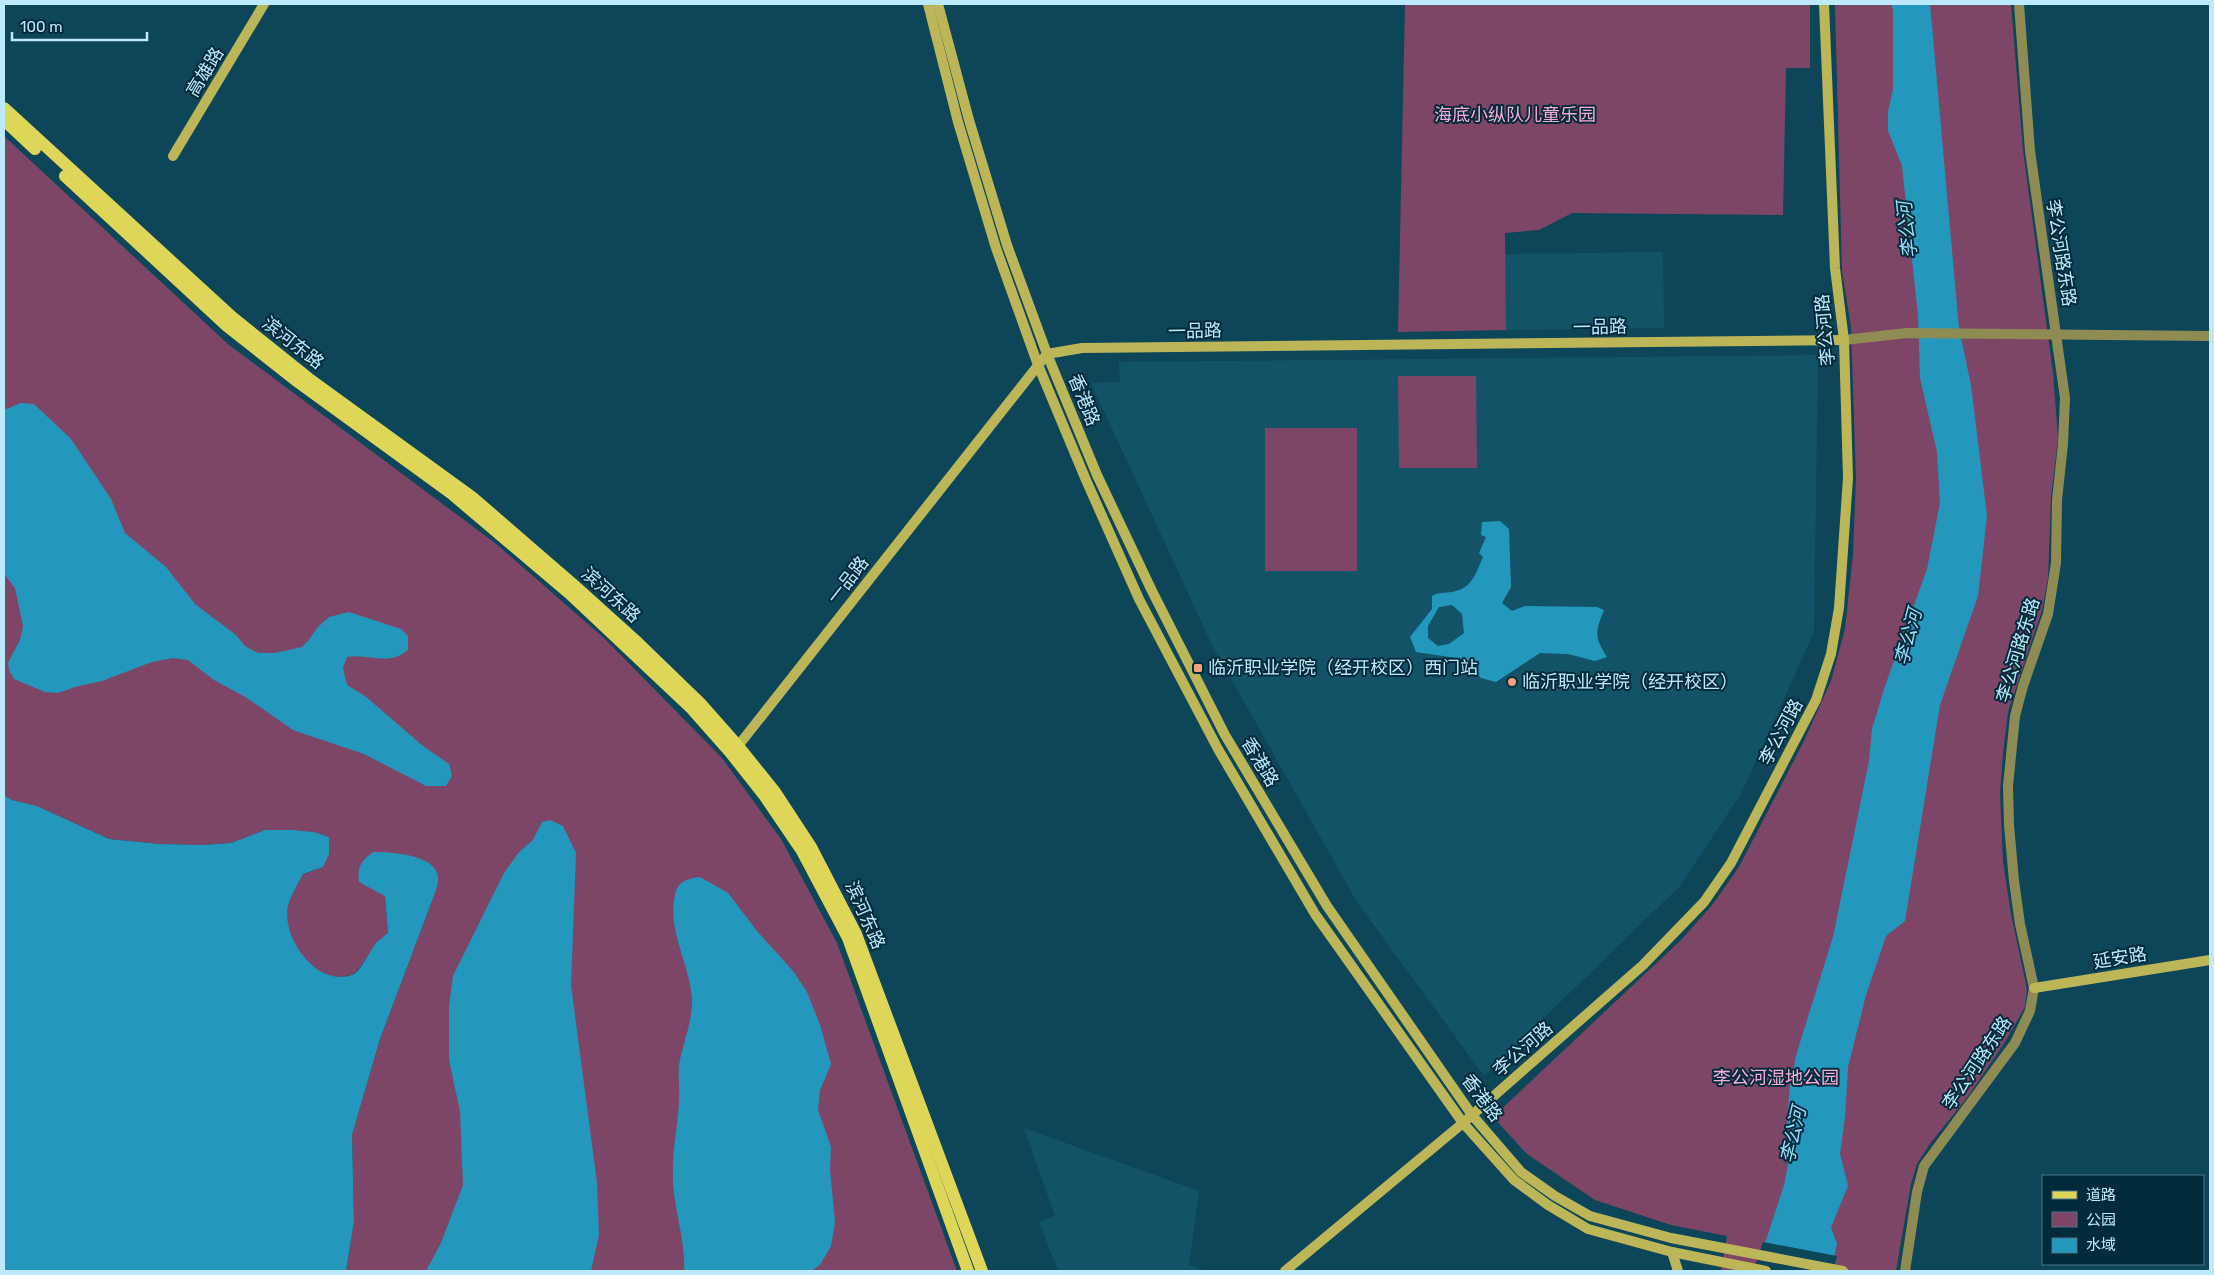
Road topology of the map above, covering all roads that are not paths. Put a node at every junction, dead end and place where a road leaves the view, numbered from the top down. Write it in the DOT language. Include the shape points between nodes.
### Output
graph roads {
  1 [pos="264,4"];
  2 [pos="928,4"];
  3 [pos="938,4"];
  4 [pos="1824,4"];
  5 [pos="2019,4"];
  6 [pos="4,108"];
  7 [pos="4,120"];
  8 [pos="174,156"];
  9 [pos="2056,334"];
  10 [pos="2210,336"];
  11 [pos="1844,340"];
  12 [pos="1047,354"];
  13 [pos="1038,365"];
  14 [pos="738,746"];
  15 [pos="2210,960"];
  16 [pos="2034,988"];
  17 [pos="1472,1115"];
  18 [pos="1463,1124"];
  19 [pos="1672,1252"];
  20 [pos="968,1271"];
  21 [pos="982,1271"];
  22 [pos="1285,1271"];
  23 [pos="1678,1271"];
  24 [pos="1766,1271"];
  25 [pos="1843,1271"];
  26 [pos="1905,1271"];
  1 -- 8 [label="main road, 高雄路"];
  2 -- 13 [label="main road, 香港路" via="958,122 996,248"];
  3 -- 12 [label="main road, 香港路" via="1007,245"];
  4 -- 11 [label="main road, 李公河路" via="1835,268"];
  5 -- 9 [label="street, 李公河路东路" via="2030,151"];
  6 -- 14 [label="main road, 滨河东路" via="232,317 308,378 472,497 554,567 700,703"];
  7 -- 20 [label="main road, 滨河东路" via="227,326 452,494 570,594 692,709 730,752 802,851 848,938"];
  9 -- 10 [label="street"];
  9 -- 11 [label="street" via="1907,333"];
  9 -- 16 [label="street, 李公河路东路" via="2065,398 2056,563 2048,614 2015,716 2008,786 2014,881"];
  11 -- 12 [label="main road, 一品路" via="1082,348"];
  11 -- 17 [label="main road, 李公河路" via="1848,478 1845,541 1831,654 1816,700 1731,863 1704,902 1643,965"];
  12 -- 13 [label="main road, 一品路"];
  12 -- 17 [label="main road, 香港路" via="1097,475 1225,735 1327,906"];
  13 -- 14 [label="main road, 一品路"];
  13 -- 18 [label="main road, 香港路" via="1139,599 1218,749 1315,914"];
  14 -- 21 [label="main road, 滨河东路" via="775,792 811,847 856,934"];
  15 -- 16 [label="main road, 延安路"];
  16 -- 26 [label="street, 李公河路东路" via="2030,1011 2015,1043 1924,1166 1916,1192"];
  17 -- 18 [label="main road, 李公河路"];
  17 -- 25 [label="main road, 香港路" via="1522,1172 1590,1216 1671,1238"];
  18 -- 19 [label="main road, 香港路" via="1514,1180 1548,1205 1588,1229"];
  18 -- 22 [label="main road, 李公河路"];
  19 -- 23 [label="main road"];
  19 -- 24 [label="main road, 香港路"];
}
